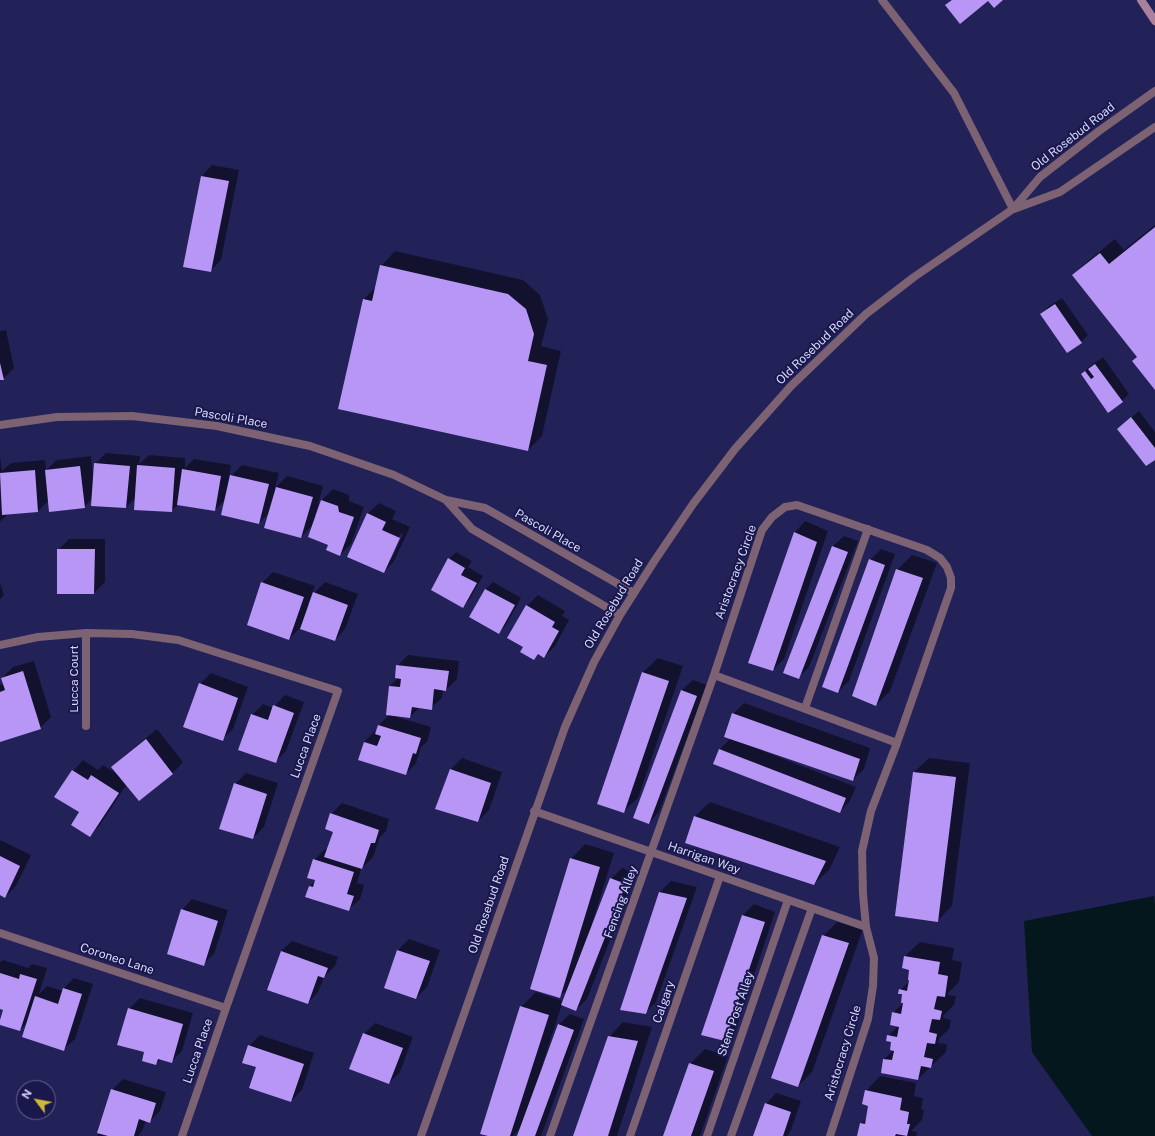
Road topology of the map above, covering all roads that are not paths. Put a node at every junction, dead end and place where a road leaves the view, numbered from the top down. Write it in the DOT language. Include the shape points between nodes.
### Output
graph roads {
  1 [pos="882,0"];
  2 [pos="1141,0"];
  3 [pos="1155,21"];
  4 [pos="1155,91"];
  5 [pos="1155,127"];
  6 [pos="1013,209"];
  7 [pos="0,425"];
  8 [pos="446,500"];
  9 [pos="868,530"];
  10 [pos="634,593"];
  11 [pos="620,615"];
  12 [pos="86,633"];
  13 [pos="0,645"];
  14 [pos="714,675"];
  15 [pos="805,708"];
  16 [pos="86,726"];
  17 [pos="897,743"];
  18 [pos="534,812"];
  19 [pos="651,852"];
  20 [pos="720,876"];
  21 [pos="788,900"];
  22 [pos="812,908"];
  23 [pos="866,927"];
  24 [pos="0,933"];
  25 [pos="226,1008"];
  26 [pos="182,1136"];
  27 [pos="421,1136"];
  28 [pos="550,1136"];
  29 [pos="630,1136"];
  30 [pos="707,1136"];
  31 [pos="731,1136"];
  32 [pos="830,1136"];
  1 -- 6 [label="street" via="954,93"];
  2 -- 3 [label="main road"];
  4 -- 6 [label="street, Old Rosebud Road" via="1098,130 1040,177"];
  5 -- 6 [label="street, Old Rosebud Road" via="1060,192"];
  6 -- 10 [label="street, Old Rosebud Road" via="914,277 866,314 791,386 735,449 693,504"];
  7 -- 8 [label="street, Pascoli Place" via="57,417 132,416 217,426 310,446 394,475"];
  8 -- 10 [label="street, Pascoli Place" via="485,508"];
  8 -- 11 [label="street, Pascoli Place" via="472,529"];
  9 -- 14 [label="street, Aristocracy Circle" via="797,505 785,507 772,517 762,530 754,551"];
  9 -- 15 [label="street"];
  9 -- 17 [label="street, Aristocracy Circle" via="927,550 940,558 951,578 951,588"];
  10 -- 11 [label="street, Old Rosebud Road"];
  11 -- 18 [label="street, Old Rosebud Road" via="594,662 565,727"];
  12 -- 13 [label="street, Lucca Place" via="38,637"];
  12 -- 16 [label="street, Lucca Court"];
  12 -- 25 [label="street, Lucca Place" via="132,634 178,640 338,691"];
  14 -- 15 [label="street"];
  14 -- 19 [label="street, Fencing Alley"];
  15 -- 17 [label="street"];
  17 -- 23 [label="street, Aristocracy Circle" via="871,811 862,851"];
  18 -- 19 [label="street, Harrigan Way"];
  18 -- 27 [label="street, Old Rosebud Road"];
  19 -- 20 [label="street, Harrigan Way"];
  19 -- 28 [label="street, Fencing Alley"];
  20 -- 21 [label="street, Harrigan Way"];
  20 -- 29 [label="street, Calgary"];
  21 -- 22 [label="street, Harrigan Way"];
  21 -- 30 [label="street, Stem Post Alley"];
  22 -- 23 [label="street, Harrigan Way"];
  22 -- 31 [label="street"];
  23 -- 32 [label="street, Aristocracy Circle" via="874,958 868,1019"];
  24 -- 25 [label="street, Coroneo Lane"];
  25 -- 26 [label="street, Lucca Place"];
}
